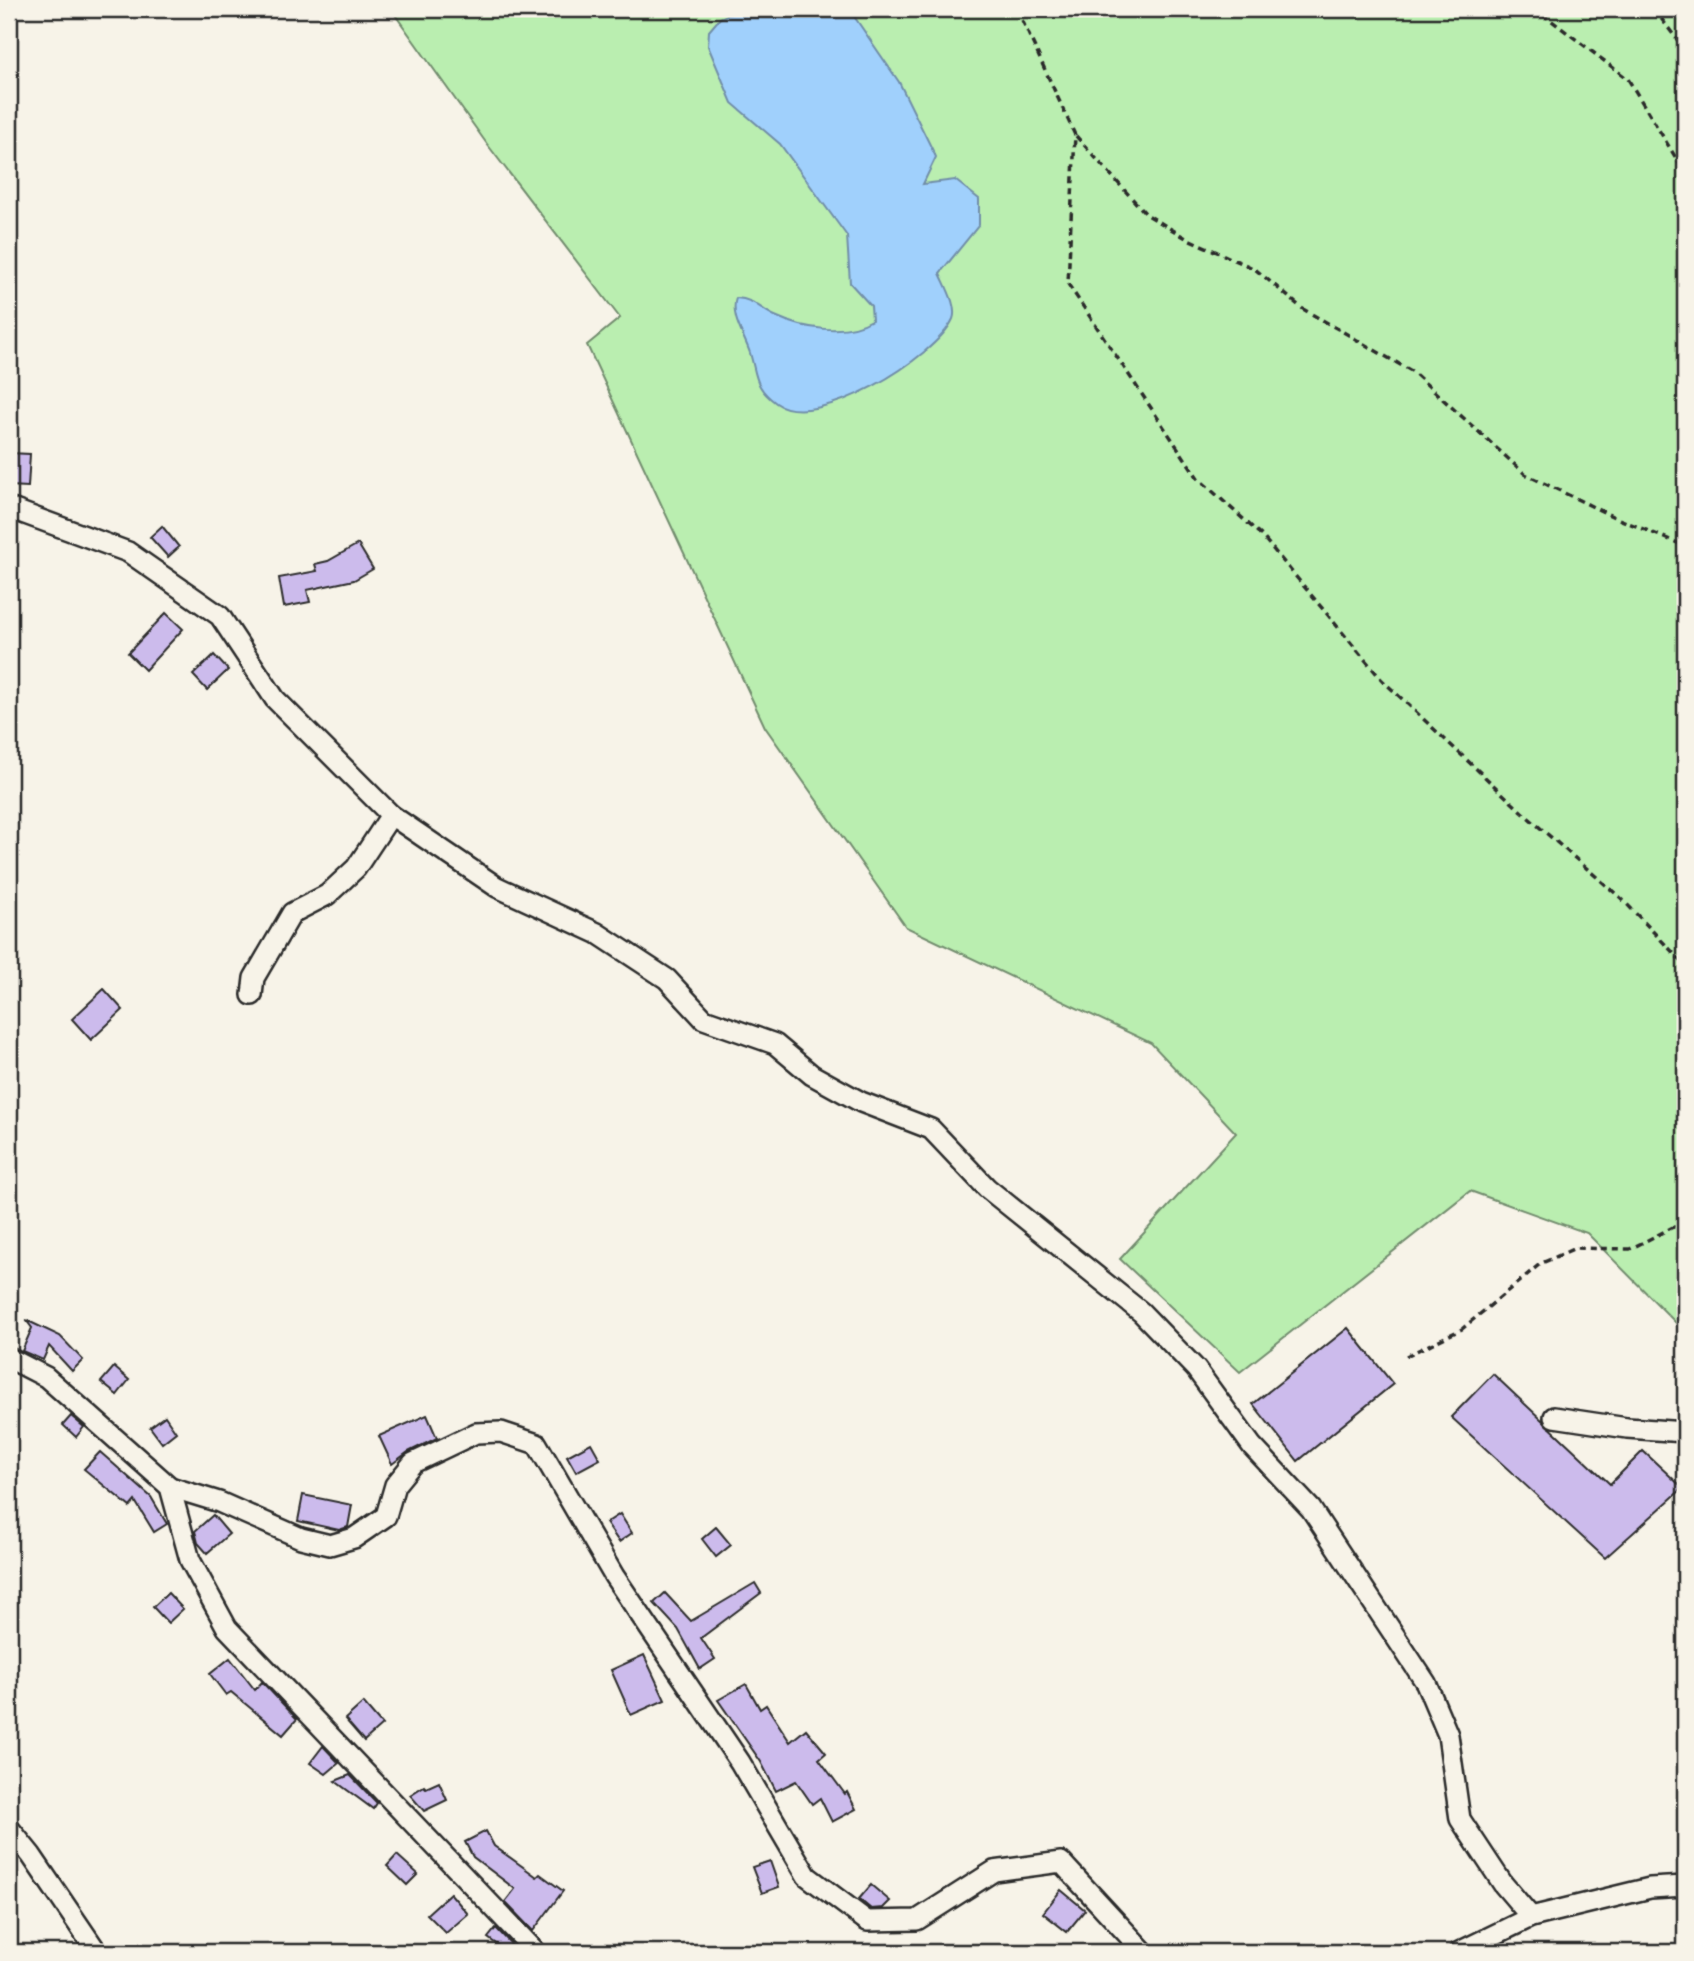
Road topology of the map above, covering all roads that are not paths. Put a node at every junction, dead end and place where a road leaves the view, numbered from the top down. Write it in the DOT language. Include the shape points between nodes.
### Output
graph roads {
  1 [pos="9,508"];
  2 [pos="391,815"];
  3 [pos="252,995"];
  4 [pos="9,1358"];
  5 [pos="1554,1418"];
  6 [pos="1685,1432"];
  7 [pos="170,1487"];
  8 [pos="9,1828"];
  9 [pos="1685,1886"];
  10 [pos="1531,1917"];
  11 [pos="97,1952"];
  12 [pos="536,1952"];
  13 [pos="1144,1952"];
  14 [pos="1459,1952"];
  1 -- 2 [label="street" via="128,552 220,616 275,699"];
  2 -- 3 [label="street" via="356,868 327,895 292,913 254,978"];
  2 -- 10 [label="street" via="498,887 597,933 667,979 704,1019 775,1044 811,1075 861,1102 931,1129 987,1188 1140,1312 1196,1369 1252,1446 1311,1509 1426,1683 1448,1735 1460,1819"];
  4 -- 7 [label="street" via="46,1377"];
  5 -- 6 [label="street"];
  7 -- 12 [label="street" via="190,1560 227,1628"];
  7 -- 13 [label="street" via="330,1545 354,1538 386,1516 395,1485 414,1463 476,1433 501,1432 537,1444 614,1576 740,1762 807,1876 867,1921 917,1920 994,1871 1061,1862"];
  8 -- 11 [label="street"];
  9 -- 10 [label="street" via="1650,1888"];
  10 -- 14 [label="street"];
}
